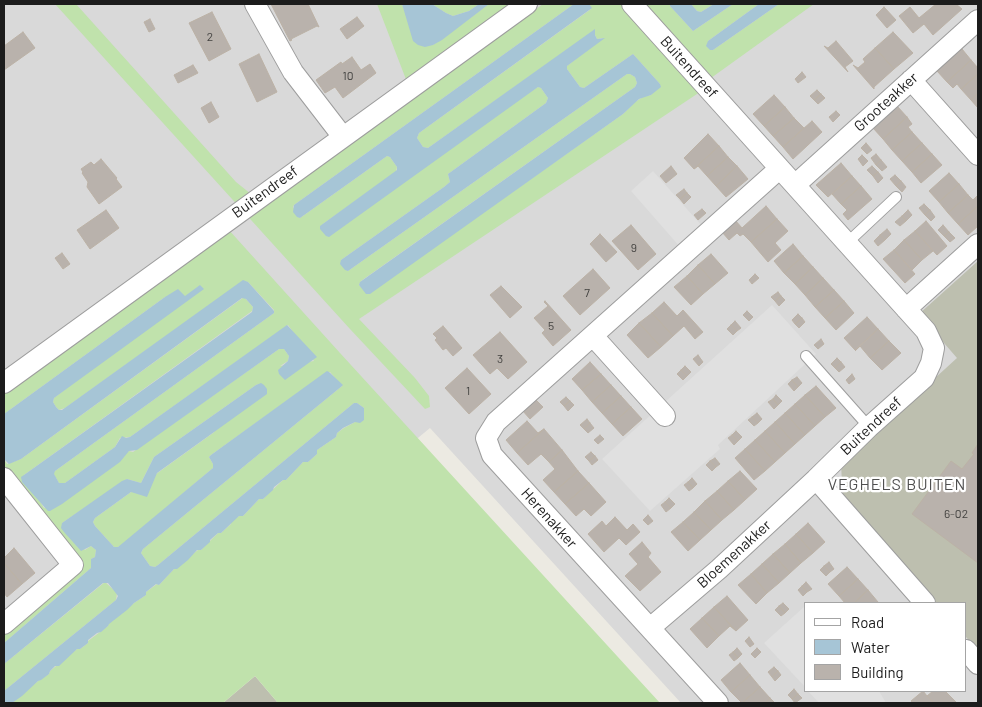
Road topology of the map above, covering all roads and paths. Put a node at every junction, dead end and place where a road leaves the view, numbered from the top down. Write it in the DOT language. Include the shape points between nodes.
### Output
graph roads {
  1 [pos="255,4"];
  2 [pos="527,4"];
  3 [pos="632,4"];
  4 [pos="978,20"];
  5 [pos="911,80"];
  6 [pos="343,136"];
  7 [pos="978,155"];
  8 [pos="779,169"];
  9 [pos="795,185"];
  10 [pos="896,197"];
  11 [pos="847,243"];
  12 [pos="978,244"];
  13 [pos="906,309"];
  14 [pos="593,336"];
  15 [pos="806,356"];
  16 [pos="4,383"];
  17 [pos="665,416"];
  18 [pos="869,427"];
  19 [pos="4,478"];
  20 [pos="816,479"];
  21 [pos="924,602"];
  22 [pos="4,624"];
  23 [pos="650,628"];
  24 [pos="967,651"];
  25 [pos="978,664"];
  26 [pos="718,703"];
  1 -- 6 [label="street" via="293,72"];
  2 -- 6 [label="street, Buitendreef"];
  3 -- 8 [label="street, Buitendreef"];
  4 -- 5 [label="street, Grooteakker"];
  5 -- 7 [label="street"];
  5 -- 9 [label="street, Grooteakker"];
  6 -- 16 [label="street, Buitendreef"];
  8 -- 9 [label="street, Buitendreef"];
  8 -- 14 [label="street, Herenakker"];
  9 -- 11 [label="street, Buitendreef"];
  10 -- 11 [label="lane"];
  11 -- 13 [label="street, Buitendreef"];
  12 -- 13 [label="street"];
  13 -- 18 [label="street, Buitendreef" via="926,331 934,348 932,364 924,378"];
  14 -- 17 [label="street"];
  14 -- 23 [label="street, Herenakker" via="496,422 486,438 492,455"];
  15 -- 18 [label="lane"];
  18 -- 20 [label="street, Buitendreef"];
  19 -- 22 [label="street" via="73,565"];
  20 -- 21 [label="street"];
  20 -- 23 [label="street, Bloemenakker"];
  23 -- 26 [label="street, Herenakker"];
  24 -- 25 [label="street"];
}
